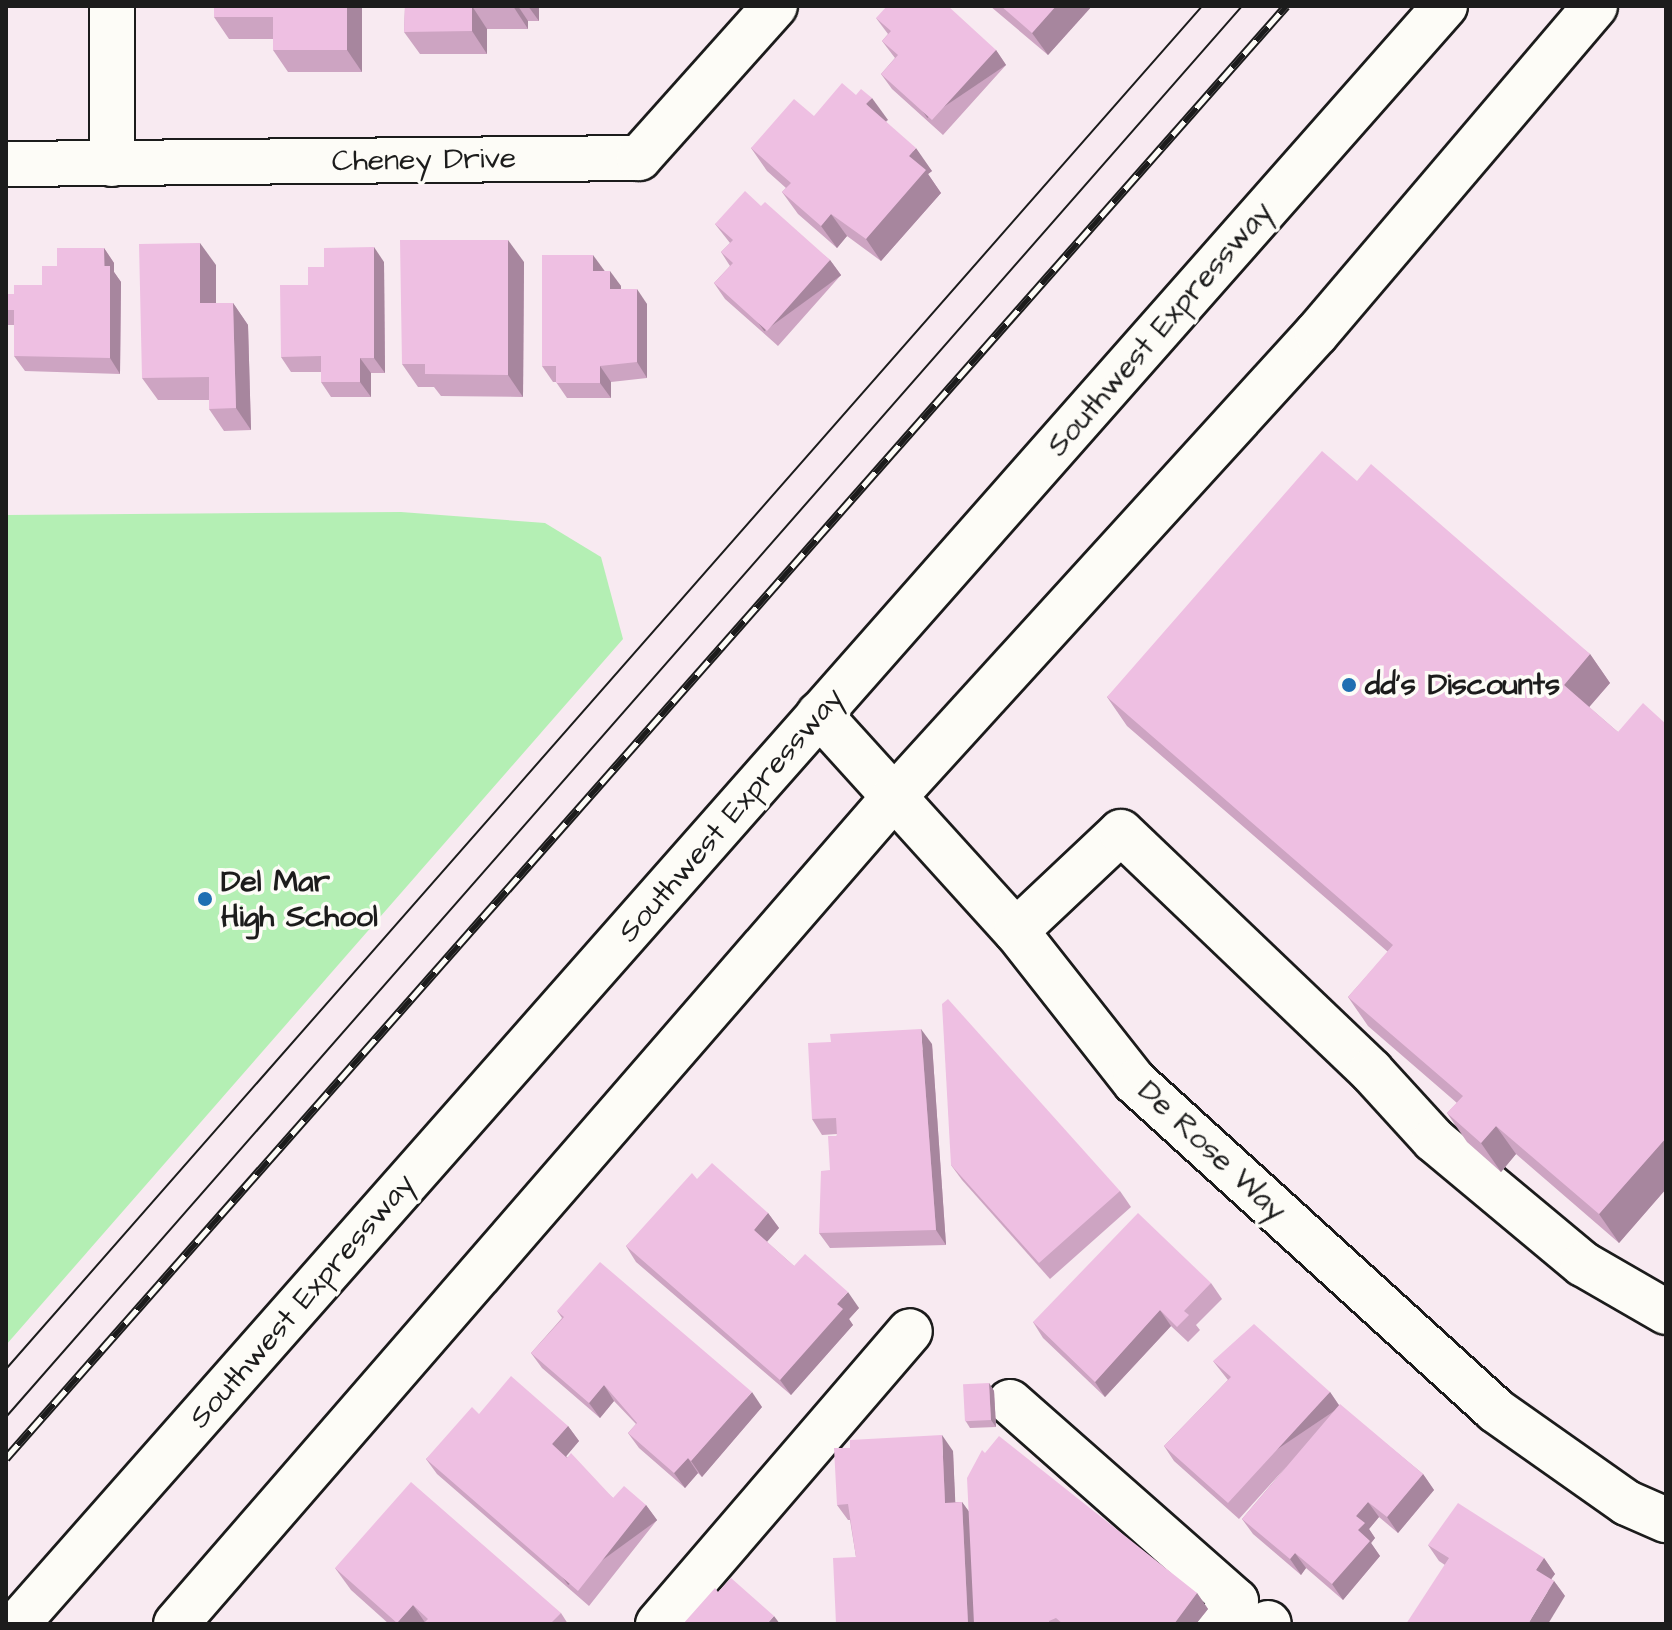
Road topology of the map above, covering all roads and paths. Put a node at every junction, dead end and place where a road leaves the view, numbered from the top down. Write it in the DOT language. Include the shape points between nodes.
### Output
graph roads {
  1 [pos="112,6"];
  2 [pos="775,6"];
  3 [pos="1445,6"];
  4 [pos="1595,6"];
  5 [pos="6,164"];
  6 [pos="112,164"];
  7 [pos="819,714"];
  8 [pos="894,797"];
  9 [pos="1016,931"];
  10 [pos="1666,1312"];
  11 [pos="910,1331"];
  12 [pos="1010,1402"];
  13 [pos="1666,1520"];
  14 [pos="17,1624"];
  15 [pos="176,1624"];
  16 [pos="658,1624"];
  17 [pos="1217,1624"];
  1 -- 6 [label="main road"];
  2 -- 6 [label="main road, Cheney Drive" via="639,158"];
  3 -- 7 [label="main road, Southwest Expressway"];
  4 -- 8 [label="main road" via="1317,333"];
  5 -- 6 [label="main road, Cheney Drive"];
  7 -- 8 [label="main road, De Rose Way"];
  7 -- 14 [label="main road, Southwest Expressway"];
  8 -- 9 [label="main road, De Rose Way"];
  8 -- 15 [label="main road"];
  9 -- 10 [label="main road" via="1121,832 1371,1071 1434,1140 1583,1264"];
  9 -- 13 [label="main road, De Rose Way" via="1135,1082 1495,1410 1627,1503"];
  11 -- 16 [label="main road"];
  12 -- 17 [label="main road" via="1236,1601"];
}
